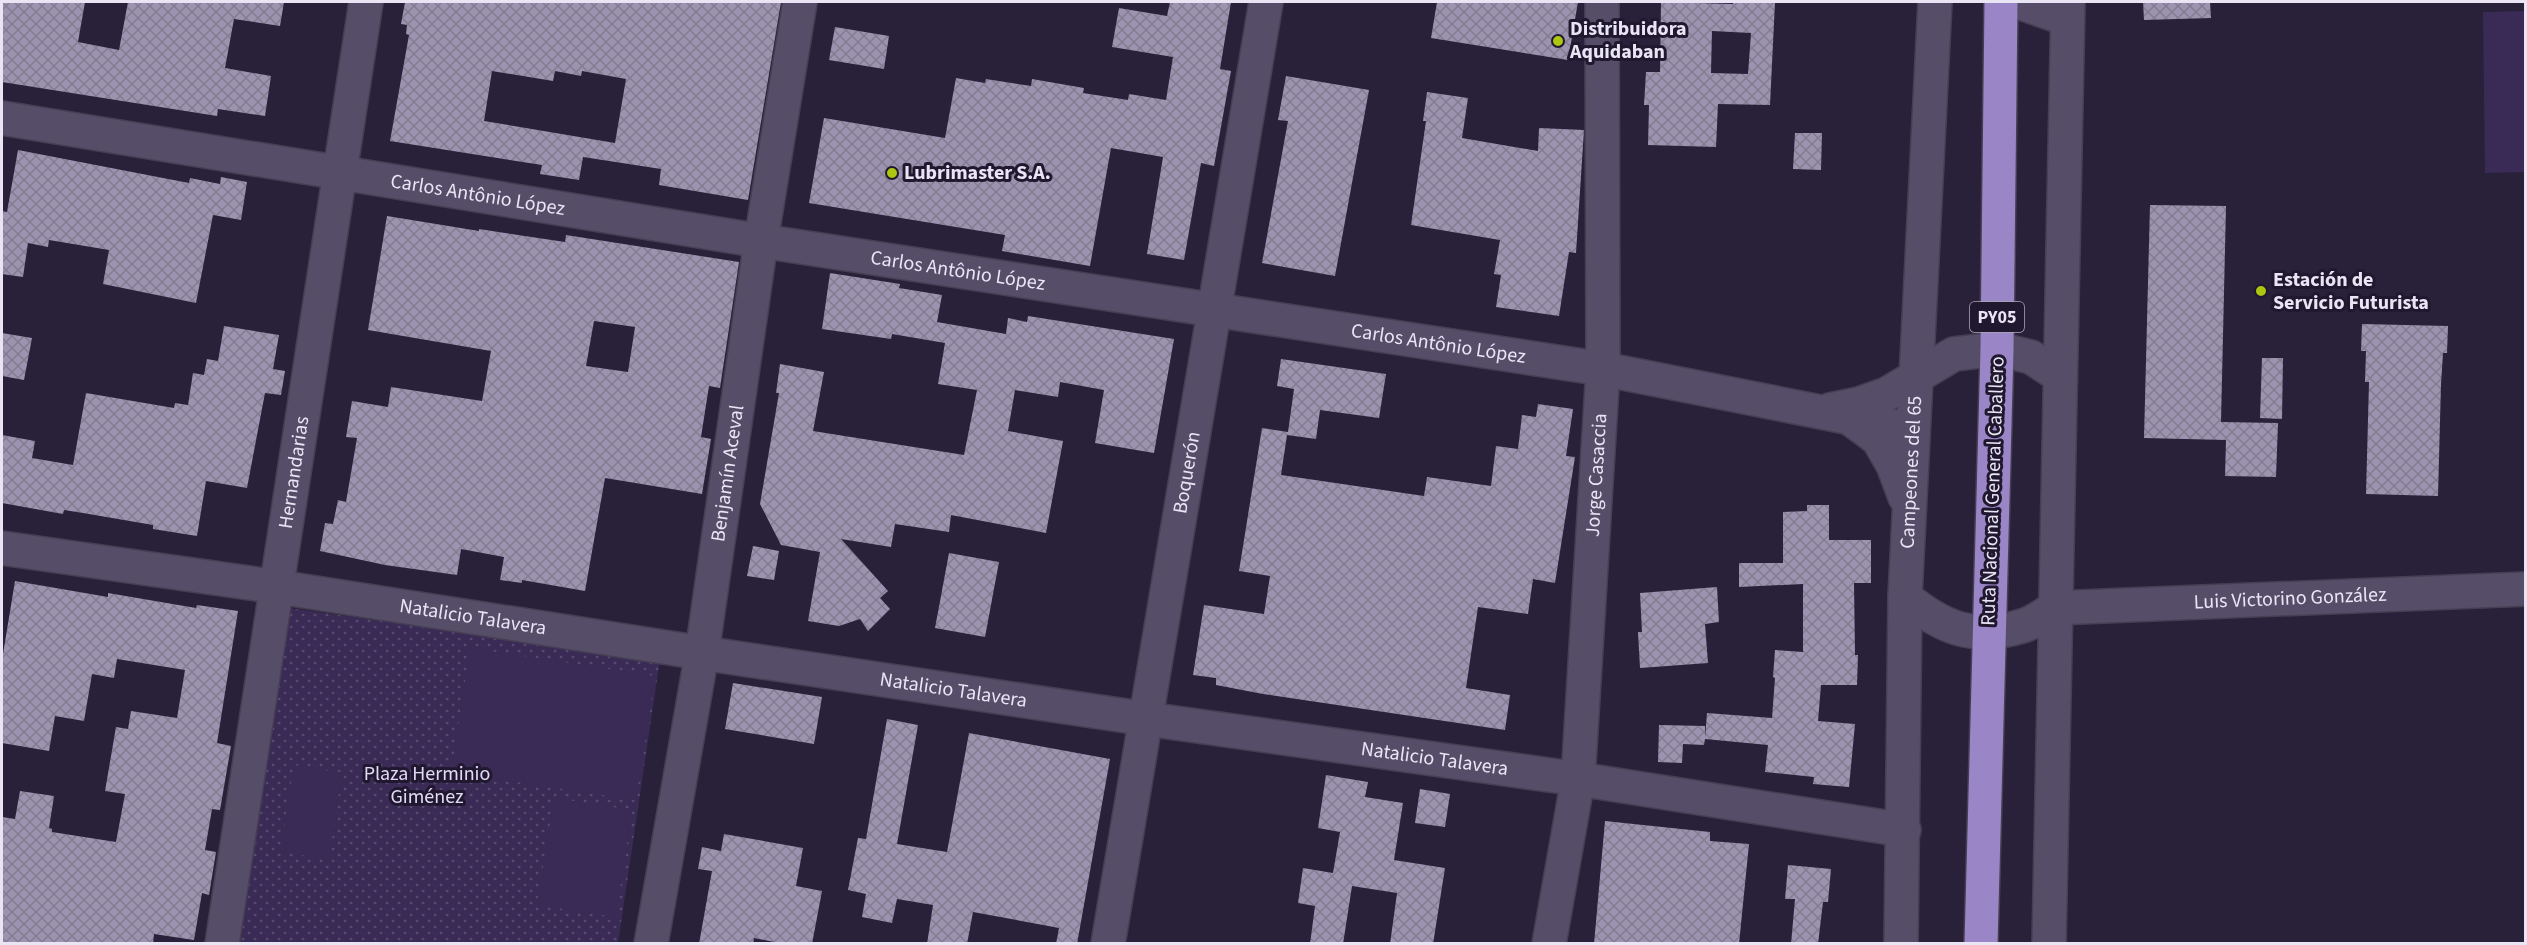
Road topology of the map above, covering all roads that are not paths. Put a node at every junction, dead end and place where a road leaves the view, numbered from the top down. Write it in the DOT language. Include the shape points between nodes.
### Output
graph roads {
  1 [pos="366,2"];
  2 [pos="800,2"];
  3 [pos="1266,2"];
  4 [pos="1602,2"];
  5 [pos="1935,2"];
  6 [pos="2001,2"];
  7 [pos="2018,2"];
  8 [pos="2067,10"];
  9 [pos="2,118"];
  10 [pos="339,173"];
  11 [pos="761,241"];
  12 [pos="1213,310"];
  13 [pos="1997,349"];
  14 [pos="1603,369"];
  15 [pos="1917,376"];
  16 [pos="2060,376"];
  17 [pos="1834,415"];
  18 [pos="1912,430"];
  19 [pos="1909,507"];
  20 [pos="2,548"];
  21 [pos="278,586"];
  22 [pos="2526,589"];
  23 [pos="1905,597"];
  24 [pos="2055,608"];
  25 [pos="1989,633"];
  26 [pos="702,653"];
  27 [pos="1147,719"];
  28 [pos="1578,779"];
  29 [pos="1904,830"];
  30 [pos="222,944"];
  31 [pos="651,944"];
  32 [pos="1108,944"];
  33 [pos="1549,944"];
  34 [pos="1901,944"];
  35 [pos="1981,944"];
  36 [pos="2049,944"];
  1 -- 10 [label="street, Hernandarias"];
  2 -- 11 [label="street, Benjamín Aceval"];
  3 -- 12 [label="street, Boquerón"];
  4 -- 14 [label="street, Jorge Casaccia"];
  5 -- 15 [label="street, Campeones del 65"];
  6 -- 13 [label="highway, Ruta Nacional General Caballero / PY05"];
  7 -- 8 [label="street"];
  8 -- 16 [label="street"];
  9 -- 10 [label="street, Carlos Antônio López"];
  10 -- 11 [label="street, Carlos Antônio López"];
  10 -- 21 [label="street, Hernandarias"];
  11 -- 12 [label="street, Carlos Antônio López"];
  11 -- 26 [label="street, Benjamín Aceval"];
  12 -- 14 [label="street, Carlos Antônio López"];
  12 -- 27 [label="street, Boquerón"];
  13 -- 15 [label="street" via="1954,354"];
  13 -- 16 [label="street" via="2031,357"];
  13 -- 25 [label="highway, Ruta Nacional General Caballero / PY05"];
  14 -- 17 [label="street, Carlos Antônio López"];
  14 -- 28 [label="street, Jorge Casaccia"];
  15 -- 17 [label="street" via="1887,394"];
  15 -- 18 [label="street, Campeones del 65"];
  16 -- 24 [label="street"];
  17 -- 18 [label="street, Carlos Antônio López"];
  17 -- 19 [label="street" via="1878,439"];
  18 -- 19 [label="street, Campeones del 65"];
  19 -- 23 [label="street, Campeones del 65"];
  20 -- 21 [label="street, Natalicio Talavera"];
  21 -- 26 [label="street, Natalicio Talavera"];
  21 -- 30 [label="street, Hernandarias"];
  22 -- 24 [label="street, Luis Victorino González"];
  23 -- 25 [label="street" via="1929,617 1957,629"];
  23 -- 29 [label="street, Campeones del 65"];
  24 -- 25 [label="street" via="2024,626"];
  24 -- 36 [label="street"];
  25 -- 35 [label="highway, Ruta Nacional General Caballero / PY05"];
  26 -- 27 [label="street, Natalicio Talavera"];
  26 -- 31 [label="street, Benjamín Aceval"];
  27 -- 28 [label="street, Natalicio Talavera"];
  27 -- 32 [label="street, Boquerón"];
  28 -- 29 [label="street, Natalicio Talavera"];
  28 -- 33 [label="street, Jorge Casaccia"];
  29 -- 34 [label="street, Campeones del 65"];
}
